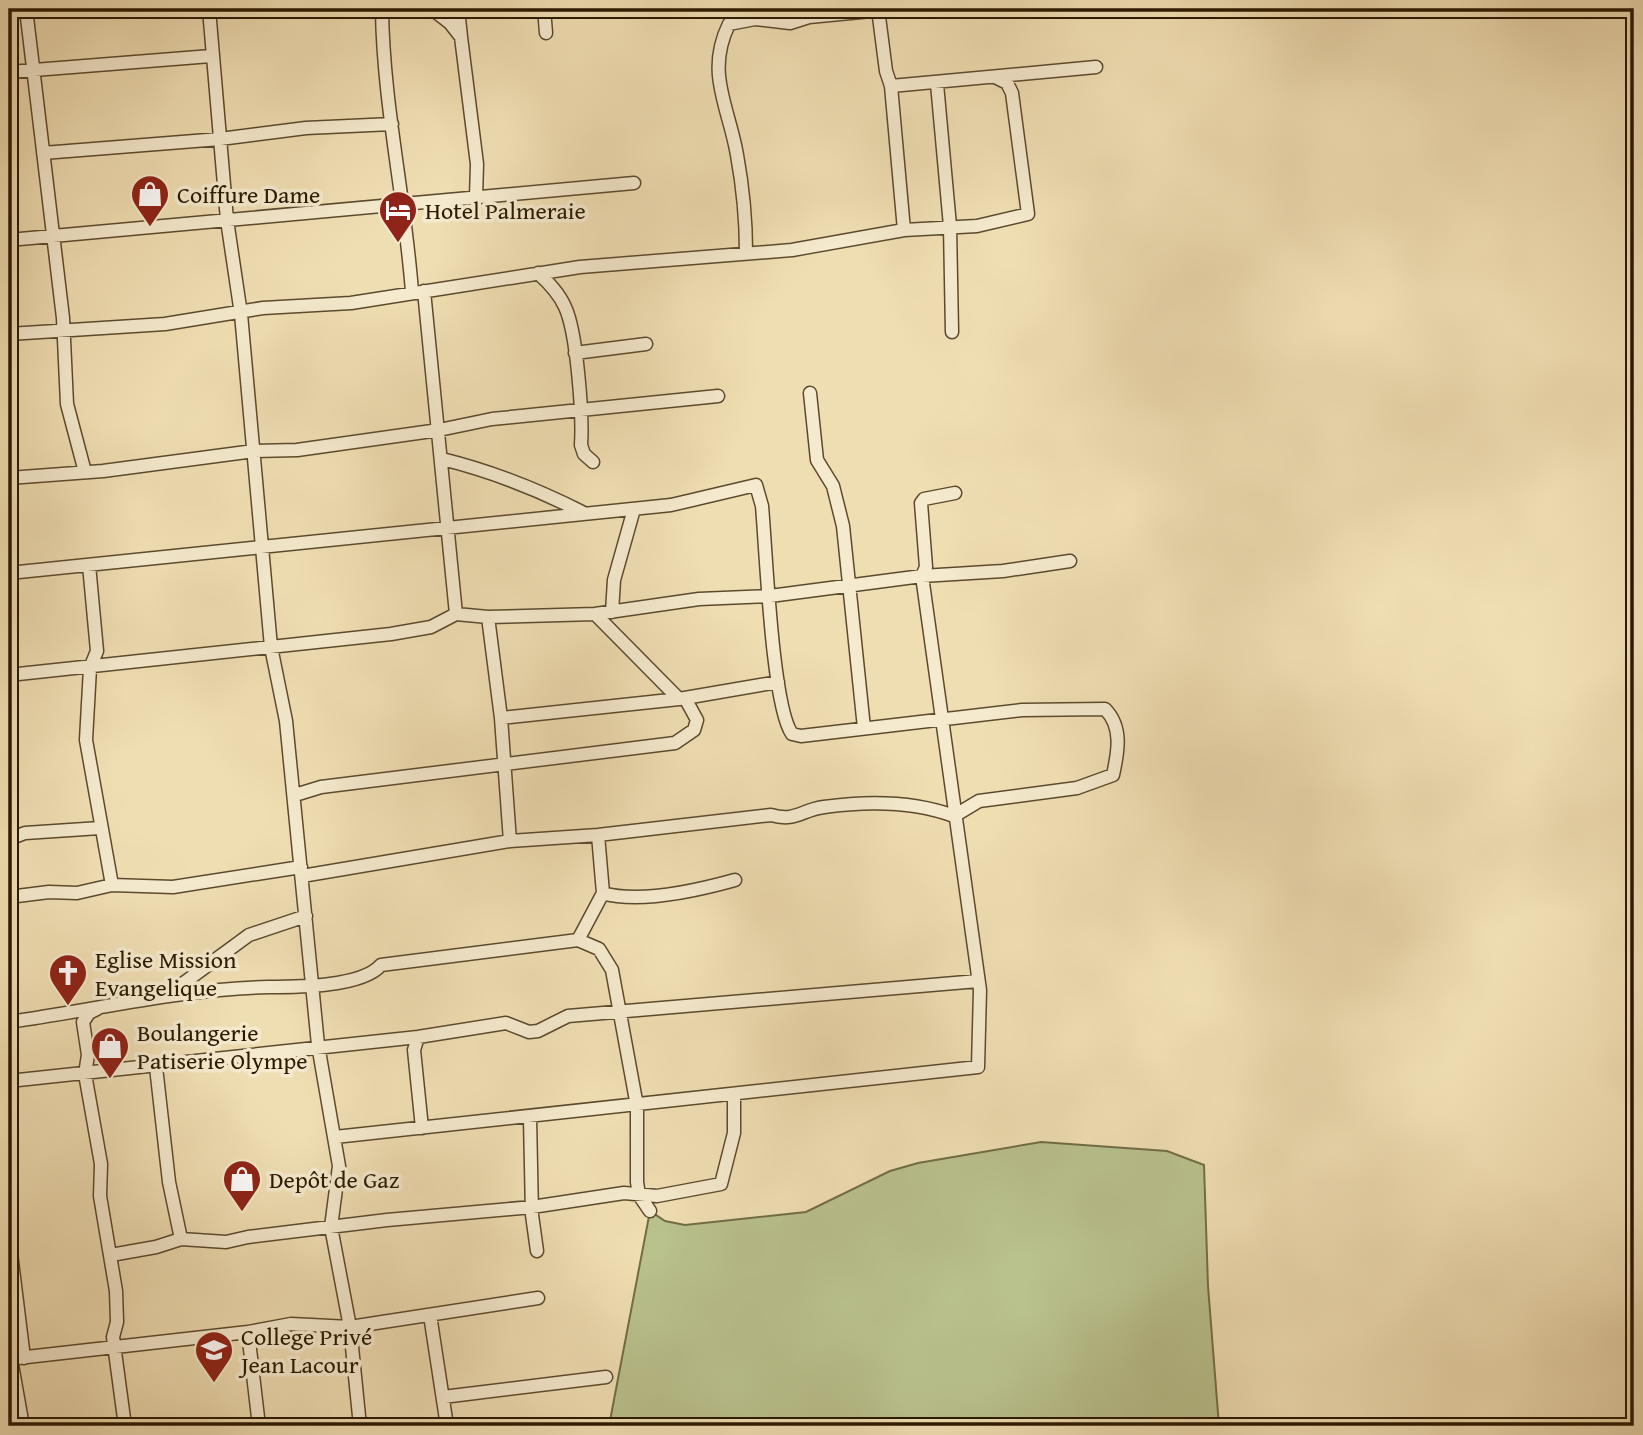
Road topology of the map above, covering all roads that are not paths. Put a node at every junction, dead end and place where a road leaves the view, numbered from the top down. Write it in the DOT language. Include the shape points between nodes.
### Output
graph roads {
  1 [pos="26,9"];
  2 [pos="209,9"];
  3 [pos="382,9"];
  4 [pos="432,9"];
  5 [pos="458,9"];
  6 [pos="544,9"];
  7 [pos="878,9"];
  8 [pos="892,9"];
  9 [pos="546,33"];
  10 [pos="461,37"];
  11 [pos="211,56"];
  12 [pos="1096,67"];
  13 [pos="9,72"];
  14 [pos="31,72"];
  15 [pos="995,77"];
  16 [pos="937,84"];
  17 [pos="891,86"];
  18 [pos="392,124"];
  19 [pos="220,139"];
  20 [pos="43,153"];
  21 [pos="634,183"];
  22 [pos="476,197"];
  23 [pos="402,206"];
  24 [pos="227,220"];
  25 [pos="950,226"];
  26 [pos="904,230"];
  27 [pos="53,237"];
  28 [pos="9,240"];
  29 [pos="746,252"];
  30 [pos="538,273"];
  31 [pos="418,291"];
  32 [pos="241,314"];
  33 [pos="63,329"];
  34 [pos="952,332"];
  35 [pos="9,334"];
  36 [pos="646,344"];
  37 [pos="575,353"];
  38 [pos="810,393"];
  39 [pos="718,396"];
  40 [pos="579,410"];
  41 [pos="439,430"];
  42 [pos="254,451"];
  43 [pos="442,459"];
  44 [pos="593,461"];
  45 [pos="85,472"];
  46 [pos="9,478"];
  47 [pos="955,493"];
  48 [pos="634,509"];
  49 [pos="584,514"];
  50 [pos="450,526"];
  51 [pos="262,547"];
  52 [pos="1070,561"];
  53 [pos="89,565"];
  54 [pos="9,573"];
  55 [pos="922,576"];
  56 [pos="847,586"];
  57 [pos="770,596"];
  58 [pos="612,612"];
  59 [pos="456,614"];
  60 [pos="595,614"];
  61 [pos="488,617"];
  62 [pos="271,647"];
  63 [pos="90,668"];
  64 [pos="9,675"];
  65 [pos="778,682"];
  66 [pos="682,698"];
  67 [pos="501,718"];
  68 [pos="941,719"];
  69 [pos="864,728"];
  70 [pos="504,765"];
  71 [pos="295,795"];
  72 [pos="954,816"];
  73 [pos="100,828"];
  74 [pos="598,835"];
  75 [pos="9,839"];
  76 [pos="510,841"];
  77 [pos="302,872"];
  78 [pos="735,880"];
  79 [pos="111,885"];
  80 [pos="603,893"];
  81 [pos="9,897"];
  82 [pos="306,916"];
  83 [pos="578,940"];
  84 [pos="978,981"];
  85 [pos="313,986"];
  86 [pos="150,999"];
  87 [pos="100,1007"];
  88 [pos="620,1013"];
  89 [pos="9,1022"];
  90 [pos="418,1037"];
  91 [pos="318,1045"];
  92 [pos="156,1067"];
  93 [pos="85,1074"];
  94 [pos="9,1081"];
  95 [pos="734,1096"];
  96 [pos="637,1106"];
  97 [pos="530,1118"];
  98 [pos="422,1128"];
  99 [pos="335,1137"];
  100 [pos="639,1195"];
  101 [pos="532,1207"];
  102 [pos="650,1211"];
  103 [pos="331,1227"];
  104 [pos="9,1237"];
  105 [pos="181,1238"];
  106 [pos="537,1251"];
  107 [pos="111,1255"];
  108 [pos="538,1298"];
  109 [pos="430,1315"];
  110 [pos="350,1327"];
  111 [pos="248,1332"];
  112 [pos="114,1347"];
  113 [pos="15,1359"];
  114 [pos="606,1377"];
  115 [pos="443,1397"];
  116 [pos="23,1426"];
  117 [pos="125,1426"];
  118 [pos="259,1426"];
  119 [pos="360,1426"];
  120 [pos="447,1426"];
  1 -- 14 [label="street"];
  2 -- 11 [label="street"];
  3 -- 18 [label="street"];
  4 -- 10 [label="street"];
  5 -- 10 [label="street"];
  6 -- 9 [label="street"];
  7 -- 8 [label="street"];
  7 -- 17 [label="street"];
  7 -- 29 [label="street" via="790,23 755,19 729,24 719,46 720,95 737,151 746,212"];
  10 -- 22 [label="street" via="477,164"];
  11 -- 14 [label="street"];
  11 -- 19 [label="street"];
  12 -- 15 [label="street"];
  13 -- 14 [label="street"];
  14 -- 20 [label="street"];
  15 -- 16 [label="street"];
  15 -- 25 [label="street" via="1007,83 1012,93 1028,214 977,226"];
  16 -- 17 [label="street"];
  16 -- 25 [label="street"];
  17 -- 26 [label="street"];
  18 -- 19 [label="street"];
  18 -- 23 [label="street"];
  19 -- 20 [label="street"];
  19 -- 24 [label="street"];
  20 -- 27 [label="street"];
  21 -- 22 [label="street"];
  22 -- 23 [label="street"];
  23 -- 24 [label="street"];
  23 -- 31 [label="street"];
  24 -- 27 [label="street"];
  24 -- 32 [label="street"];
  25 -- 26 [label="street"];
  25 -- 34 [label="street"];
  26 -- 29 [label="street" via="792,250"];
  27 -- 28 [label="street"];
  27 -- 33 [label="street"];
  29 -- 30 [label="street"];
  30 -- 31 [label="street"];
  30 -- 37 [label="street" via="567,310"];
  31 -- 32 [label="street"];
  31 -- 41 [label="street"];
  32 -- 33 [label="street" via="165,324"];
  32 -- 42 [label="street"];
  33 -- 35 [label="street"];
  33 -- 45 [label="street" via="67,404"];
  36 -- 37 [label="street"];
  37 -- 40 [label="street"];
  38 -- 56 [label="street" via="817,460 833,485 844,526"];
  39 -- 40 [label="street"];
  40 -- 41 [label="street"];
  40 -- 44 [label="street" via="581,445"];
  41 -- 42 [label="street" via="297,450"];
  41 -- 43 [label="street"];
  42 -- 45 [label="street"];
  42 -- 51 [label="street"];
  43 -- 49 [label="street" via="488,471"];
  43 -- 50 [label="street"];
  45 -- 46 [label="street"];
  47 -- 55 [label="street" via="921,503 926,567"];
  48 -- 49 [label="street"];
  48 -- 57 [label="street" via="756,485"];
  48 -- 58 [label="street" via="614,580"];
  49 -- 50 [label="street"];
  50 -- 51 [label="street"];
  50 -- 59 [label="street"];
  51 -- 53 [label="street"];
  51 -- 62 [label="street"];
  52 -- 55 [label="street"];
  53 -- 54 [label="street"];
  53 -- 63 [label="street" via="97,651"];
  55 -- 56 [label="street"];
  55 -- 68 [label="street"];
  56 -- 57 [label="street"];
  56 -- 69 [label="street"];
  57 -- 58 [label="street" via="699,599"];
  57 -- 65 [label="street"];
  58 -- 60 [label="street"];
  59 -- 61 [label="street"];
  59 -- 62 [label="street" via="430,627 391,634"];
  60 -- 61 [label="street"];
  60 -- 66 [label="street"];
  61 -- 67 [label="street"];
  62 -- 63 [label="street"];
  62 -- 71 [label="street"];
  63 -- 64 [label="street"];
  63 -- 73 [label="street" via="86,740"];
  65 -- 66 [label="street"];
  65 -- 69 [label="street" via="792,734"];
  66 -- 67 [label="street"];
  66 -- 70 [label="street" via="697,720 694,730 675,743"];
  67 -- 70 [label="street"];
  68 -- 69 [label="street"];
  68 -- 72 [label="street"];
  68 -- 72 [label="street" via="1022,710 1105,709 1116,727 1119,752 1113,775 1077,788 979,801"];
  70 -- 71 [label="street" via="321,787"];
  70 -- 76 [label="street"];
  71 -- 77 [label="street"];
  72 -- 74 [label="street" via="909,804 845,805 815,808 790,819 771,815"];
  72 -- 84 [label="street"];
  73 -- 75 [label="street" via="25,833"];
  73 -- 79 [label="street"];
  74 -- 76 [label="street"];
  74 -- 80 [label="street"];
  76 -- 77 [label="street"];
  77 -- 79 [label="street" via="173,887"];
  77 -- 82 [label="street"];
  78 -- 80 [label="street" via="638,898"];
  79 -- 81 [label="street" via="77,893"];
  80 -- 83 [label="street"];
  82 -- 85 [label="street"];
  82 -- 86 [label="street" via="249,935 173,990"];
  83 -- 85 [label="street" via="381,965 373,974"];
  83 -- 88 [label="street" via="599,949 612,970"];
  84 -- 88 [label="street"];
  84 -- 95 [label="street" via="978,1067"];
  85 -- 86 [label="street" via="232,988"];
  85 -- 91 [label="street"];
  86 -- 87 [label="street"];
  87 -- 89 [label="street"];
  87 -- 93 [label="street" via="83,1022 88,1055"];
  88 -- 90 [label="street" via="568,1016 538,1031 506,1023"];
  88 -- 96 [label="street"];
  90 -- 91 [label="street"];
  90 -- 98 [label="street" via="414,1050"];
  91 -- 92 [label="street"];
  91 -- 99 [label="street"];
  92 -- 93 [label="street"];
  92 -- 105 [label="street" via="169,1182"];
  93 -- 94 [label="street"];
  93 -- 107 [label="street"];
  95 -- 96 [label="street"];
  95 -- 100 [label="street" via="734,1133 721,1184"];
  96 -- 97 [label="street"];
  96 -- 100 [label="street"];
  97 -- 98 [label="street"];
  97 -- 101 [label="street"];
  98 -- 99 [label="street"];
  99 -- 103 [label="street" via="339,1166"];
  100 -- 101 [label="street"];
  100 -- 102 [label="street"];
  101 -- 103 [label="street"];
  101 -- 106 [label="street"];
  103 -- 105 [label="street" via="226,1242"];
  103 -- 110 [label="street"];
  104 -- 113 [label="street"];
  105 -- 107 [label="street"];
  107 -- 112 [label="street" via="118,1311"];
  108 -- 109 [label="street"];
  109 -- 110 [label="street"];
  109 -- 115 [label="street"];
  110 -- 111 [label="street" via="291,1324"];
  110 -- 119 [label="street"];
  111 -- 112 [label="street"];
  111 -- 118 [label="street"];
  112 -- 113 [label="street"];
  112 -- 117 [label="street"];
  113 -- 116 [label="street"];
  114 -- 115 [label="street"];
  115 -- 120 [label="street"];
}
